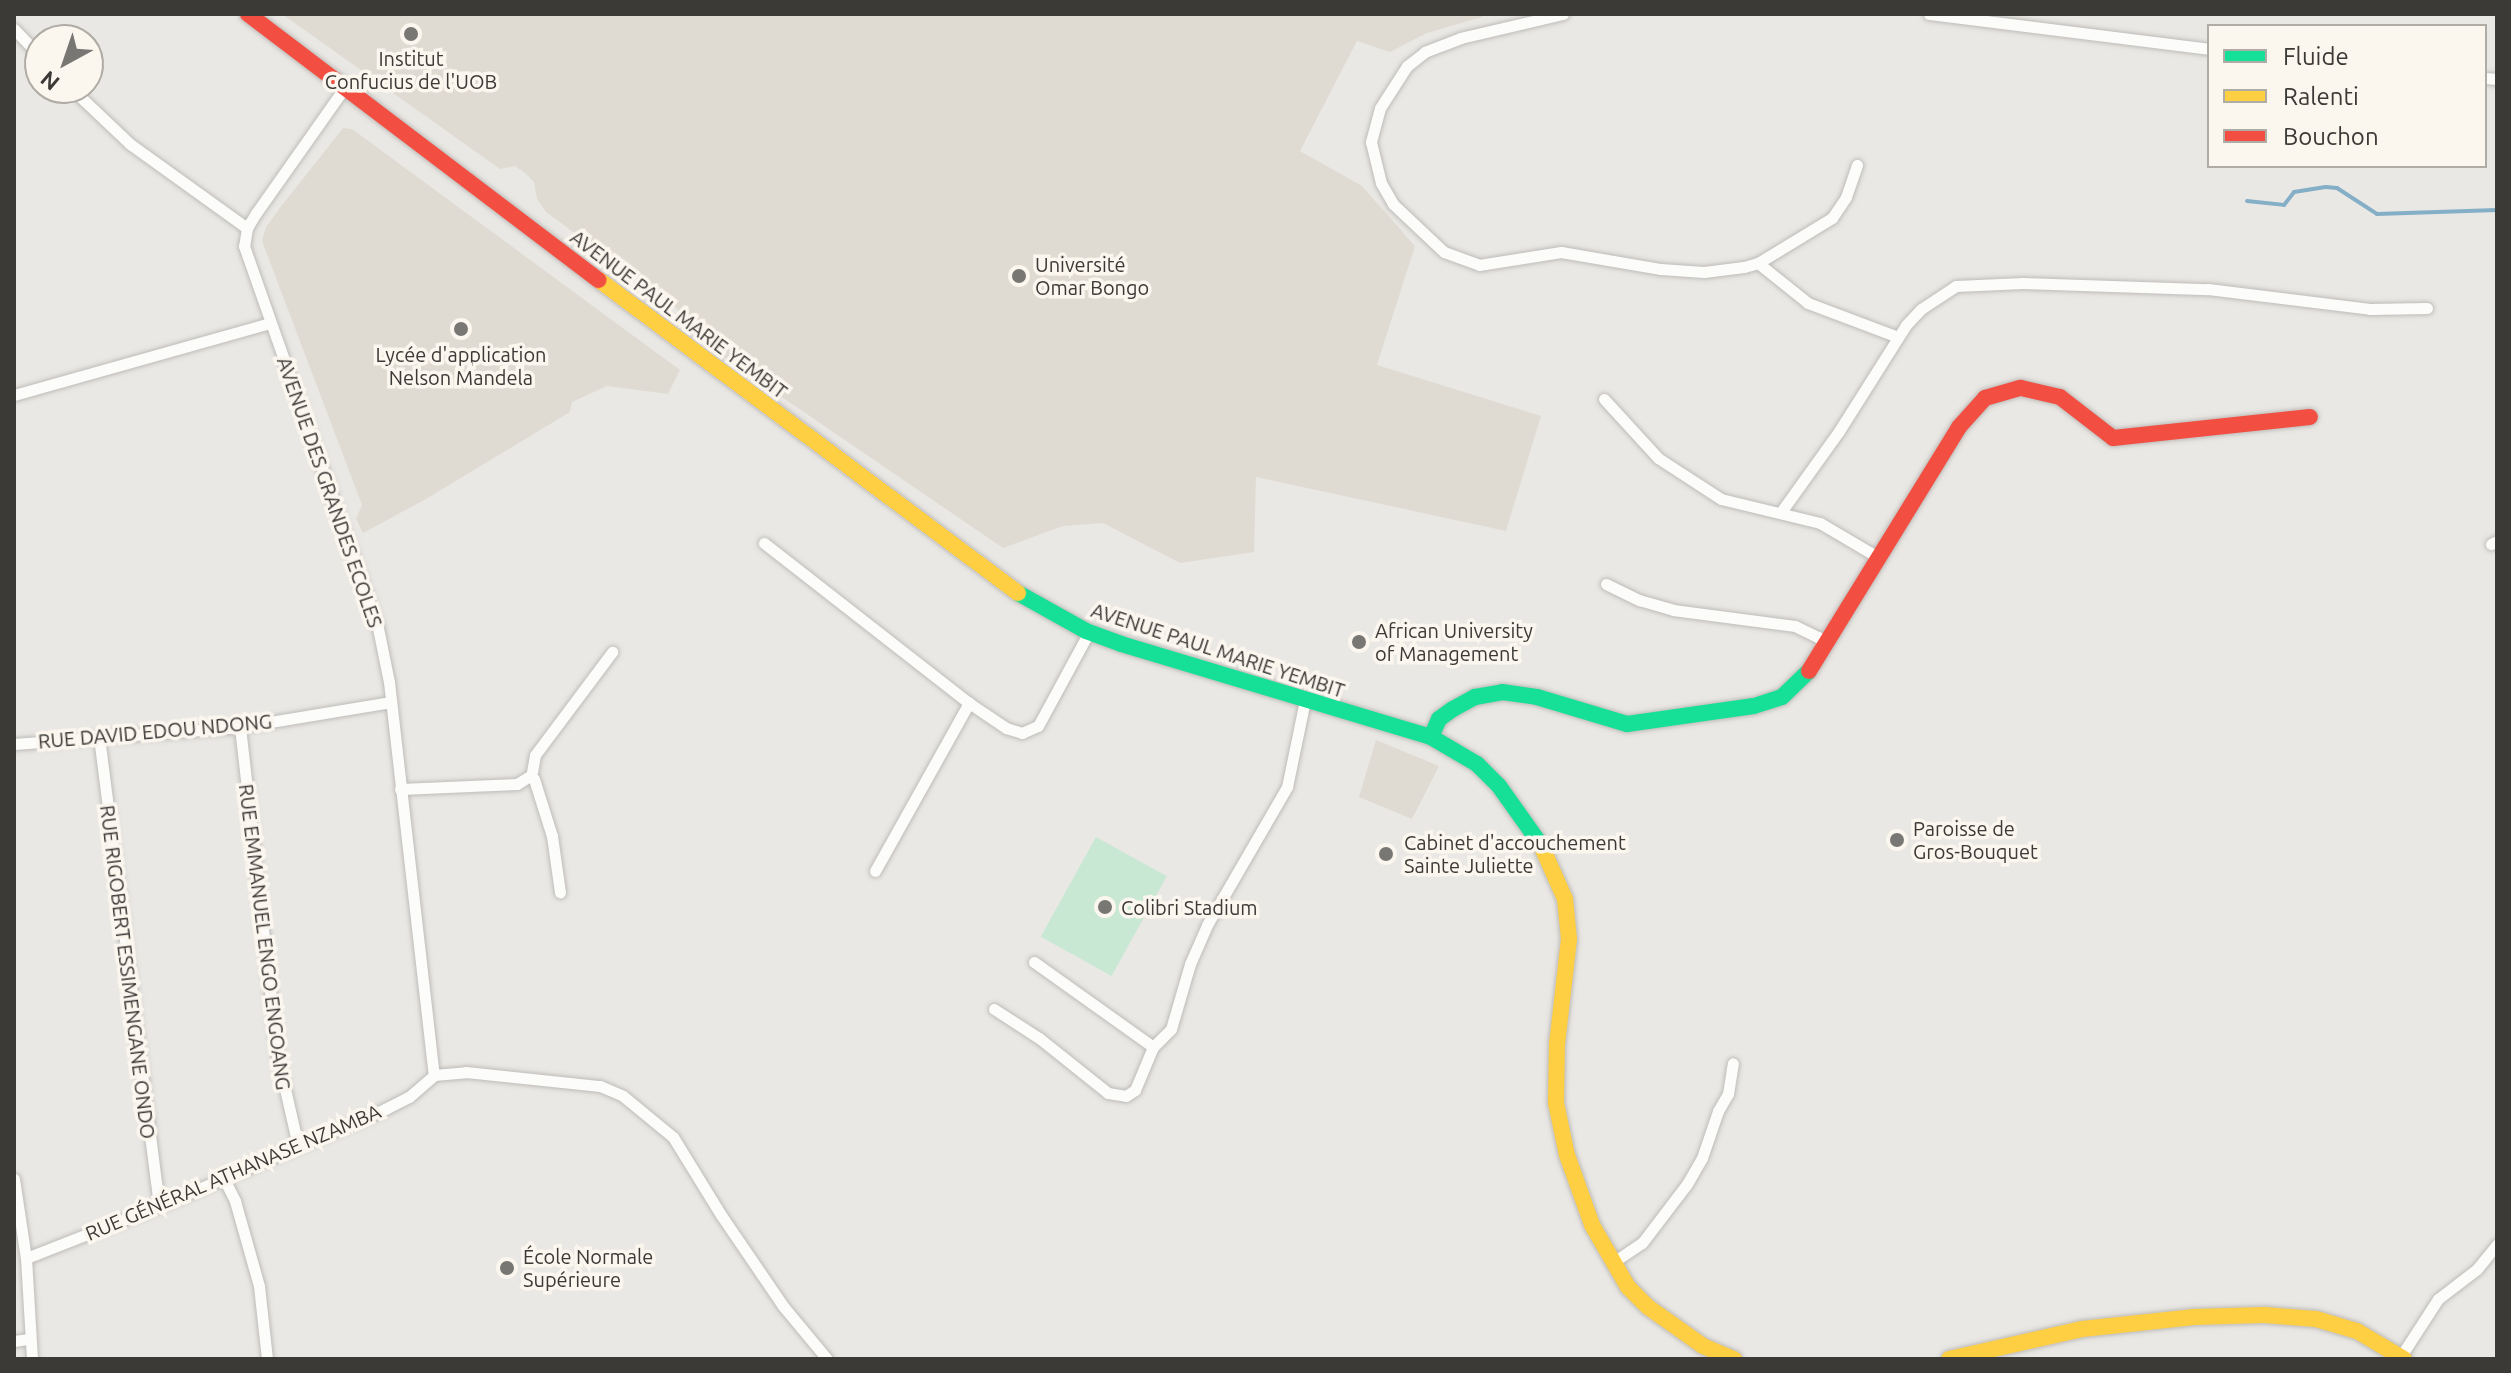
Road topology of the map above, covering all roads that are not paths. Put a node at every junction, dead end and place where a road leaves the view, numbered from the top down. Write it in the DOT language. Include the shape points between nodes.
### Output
graph roads {
  1 [pos="248,14"];
  2 [pos="1563,14"];
  3 [pos="1929,14"];
  4 [pos="2000,18"];
  5 [pos="2207,49"];
  6 [pos="345,87"];
  7 [pos="88,104"];
  8 [pos="1857,165"];
  9 [pos="247,228"];
  10 [pos="1758,263"];
  11 [pos="2427,308"];
  12 [pos="270,323"];
  13 [pos="1898,337"];
  14 [pos="14,395"];
  15 [pos="1604,399"];
  16 [pos="2310,417"];
  17 [pos="1781,512"];
  18 [pos="764,543"];
  19 [pos="1876,556"];
  20 [pos="1606,584"];
  21 [pos="1089,632"];
  22 [pos="1826,646"];
  23 [pos="612,652"];
  24 [pos="1305,700"];
  25 [pos="391,702"];
  26 [pos="969,703"];
  27 [pos="240,727"];
  28 [pos="99,737"];
  29 [pos="1431,737"];
  30 [pos="14,744"];
  31 [pos="532,776"];
  32 [pos="400,789"];
  33 [pos="875,871"];
  34 [pos="560,892"];
  35 [pos="1034,962"];
  36 [pos="994,1009"];
  37 [pos="1153,1047"];
  38 [pos="1733,1063"];
  39 [pos="434,1075"];
  40 [pos="298,1146"];
  41 [pos="14,1179"];
  42 [pos="224,1179"];
  43 [pos="159,1206"];
  44 [pos="2497,1244"];
  45 [pos="26,1258"];
  46 [pos="1612,1263"];
  47 [pos="29,1339"];
  48 [pos="14,1341"];
  49 [pos="2402,1358"];
  50 [pos="32,1359"];
  51 [pos="267,1359"];
  52 [pos="827,1359"];
  53 [pos="1734,1359"];
  54 [pos="1949,1359"];
  1 -- 6 [label="main road, AVENUE PAUL MARIE YEMBIT"];
  2 -- 10 [label="street" via="1461,38 1425,52 1407,66 1380,108 1371,142 1381,183 1393,204 1444,252 1468,264 1561,252 1683,271 1726,271"];
  3 -- 4 [label="street"];
  4 -- 5 [label="street"];
  6 -- 9 [label="street"];
  6 -- 21 [label="main road, AVENUE PAUL MARIE YEMBIT" via="945,541 1030,601"];
  7 -- 9 [label="street" via="130,144"];
  8 -- 10 [label="street" via="1832,218"];
  9 -- 12 [label="street, AVENUE DES GRANDES ECOLES" via="248,263"];
  10 -- 13 [label="street" via="1808,303"];
  11 -- 13 [label="street" via="2370,309 2208,289 1991,284 1946,290"];
  12 -- 14 [label="street"];
  12 -- 25 [label="street, AVENUE DES GRANDES ECOLES" via="364,579"];
  13 -- 17 [label="street"];
  15 -- 17 [label="street" via="1642,444 1703,488 1739,505"];
  16 -- 19 [label="main road" via="2113,438 2060,397 2021,388 2002,392 1985,398 1959,427"];
  17 -- 19 [label="street" via="1834,529"];
  18 -- 26 [label="street"];
  19 -- 22 [label="main road"];
  20 -- 22 [label="street" via="1673,610 1795,626"];
  21 -- 24 [label="main road, AVENUE PAUL MARIE YEMBIT"];
  21 -- 26 [label="street" via="1038,726 1022,733 1006,728"];
  22 -- 29 [label="main road" via="1802,681 1782,697 1754,706 1627,724 1502,692 1475,697 1453,709 1439,719"];
  23 -- 31 [label="street" via="535,755"];
  24 -- 29 [label="main road, AVENUE PAUL MARIE YEMBIT"];
  24 -- 37 [label="street" via="1287,787 1207,925 1171,1029"];
  25 -- 27 [label="street, RUE DAVID EDOU NDONG"];
  25 -- 32 [label="street, AVENUE DES GRANDES ECOLES"];
  26 -- 33 [label="street"];
  27 -- 28 [label="street, RUE DAVID EDOU NDONG"];
  27 -- 40 [label="street, RUE EMMANUEL ENGO ENGOANG" via="277,1054"];
  28 -- 30 [label="street, RUE DAVID EDOU NDONG"];
  28 -- 43 [label="street, RUE RIGOBERT ESSIMENGANE ONDO"];
  29 -- 46 [label="main road, AVENUE PAUL MARIE YEMBIT" via="1477,764 1499,786 1540,842 1560,882 1569,939 1556,1103 1575,1180"];
  31 -- 32 [label="street" via="517,784"];
  31 -- 34 [label="street" via="552,836"];
  32 -- 39 [label="street, AVENUE DES GRANDES ECOLES"];
  35 -- 37 [label="street"];
  36 -- 37 [label="street" via="1118,1096 1135,1090"];
  38 -- 46 [label="street" via="1728,1094 1687,1184 1642,1243"];
  39 -- 40 [label="street, RUE GÉNÉRAL ATHANASE NZAMBA" via="409,1097"];
  39 -- 52 [label="street" via="466,1072 600,1086 623,1096 673,1137 783,1306"];
  40 -- 42 [label="street, RUE GÉNÉRAL ATHANASE NZAMBA"];
  41 -- 45 [label="street"];
  42 -- 43 [label="street, RUE GÉNÉRAL ATHANASE NZAMBA"];
  42 -- 51 [label="street" via="259,1286"];
  43 -- 45 [label="street, RUE GÉNÉRAL ATHANASE NZAMBA"];
  44 -- 49 [label="street" via="2477,1269 2438,1299"];
  45 -- 47 [label="street"];
  46 -- 53 [label="main road, AVENUE PAUL MARIE YEMBIT" via="1648,1307 1703,1346"];
  47 -- 48 [label="street"];
  47 -- 50 [label="street"];
  49 -- 54 [label="main road" via="2341,1326 2264,1315 2082,1329"];
}
